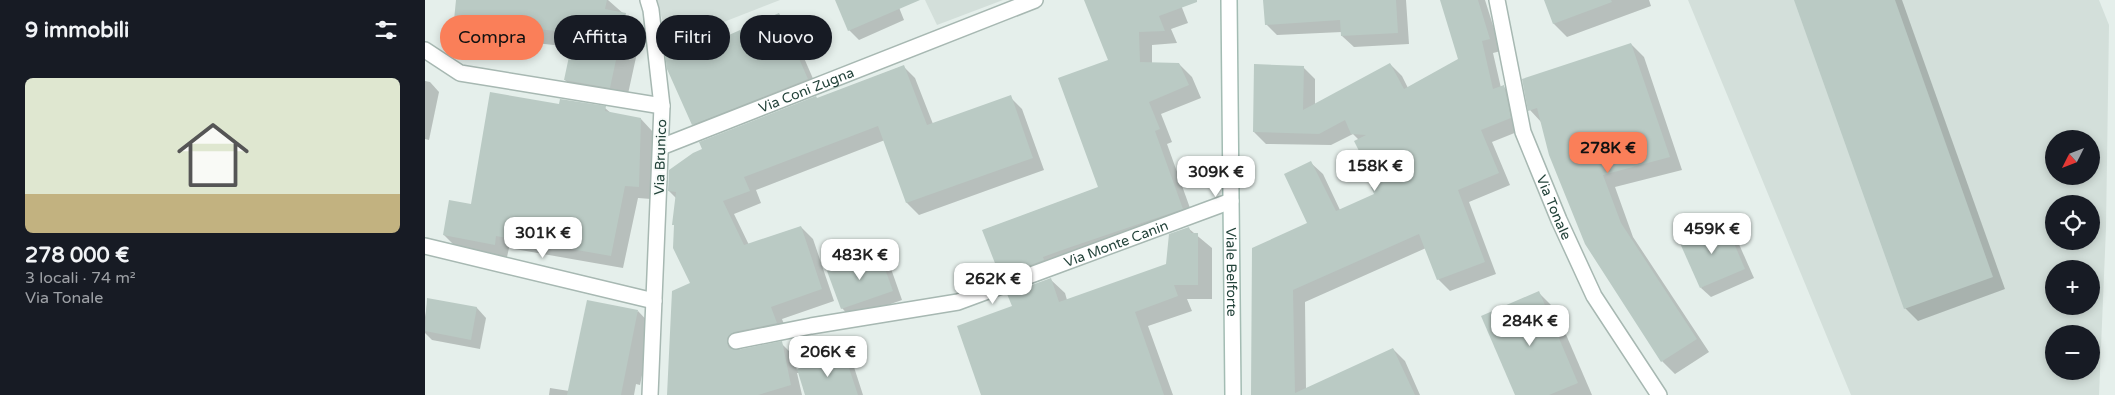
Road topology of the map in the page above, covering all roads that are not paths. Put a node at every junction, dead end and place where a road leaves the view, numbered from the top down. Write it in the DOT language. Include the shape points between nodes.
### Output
graph roads {
  1 [pos="648,0"];
  2 [pos="1035,0"];
  3 [pos="1229,0"];
  4 [pos="1497,0"];
  5 [pos="425,50"];
  6 [pos="662,106"];
  7 [pos="661,147"];
  8 [pos="1231,200"];
  9 [pos="425,246"];
  10 [pos="654,300"];
  11 [pos="736,341"];
  12 [pos="650,395"];
  13 [pos="1233,395"];
  14 [pos="1659,395"];
  1 -- 6 [label="street"];
  2 -- 7 [label="street, Via Coni Zugna"];
  3 -- 8 [label="street, Viale Belforte"];
  4 -- 14 [label="street, Via Tonale" via="1523,132 1559,220 1594,296"];
  5 -- 6 [label="street, Via Brunico" via="460,73"];
  6 -- 7 [label="street, Via Brunico"];
  7 -- 10 [label="street, Via Brunico"];
  8 -- 11 [label="street, Via Monte Canin" via="958,302"];
  8 -- 13 [label="street, Viale Belforte"];
  9 -- 10 [label="street"];
  10 -- 12 [label="street, Via Brunico"];
}
